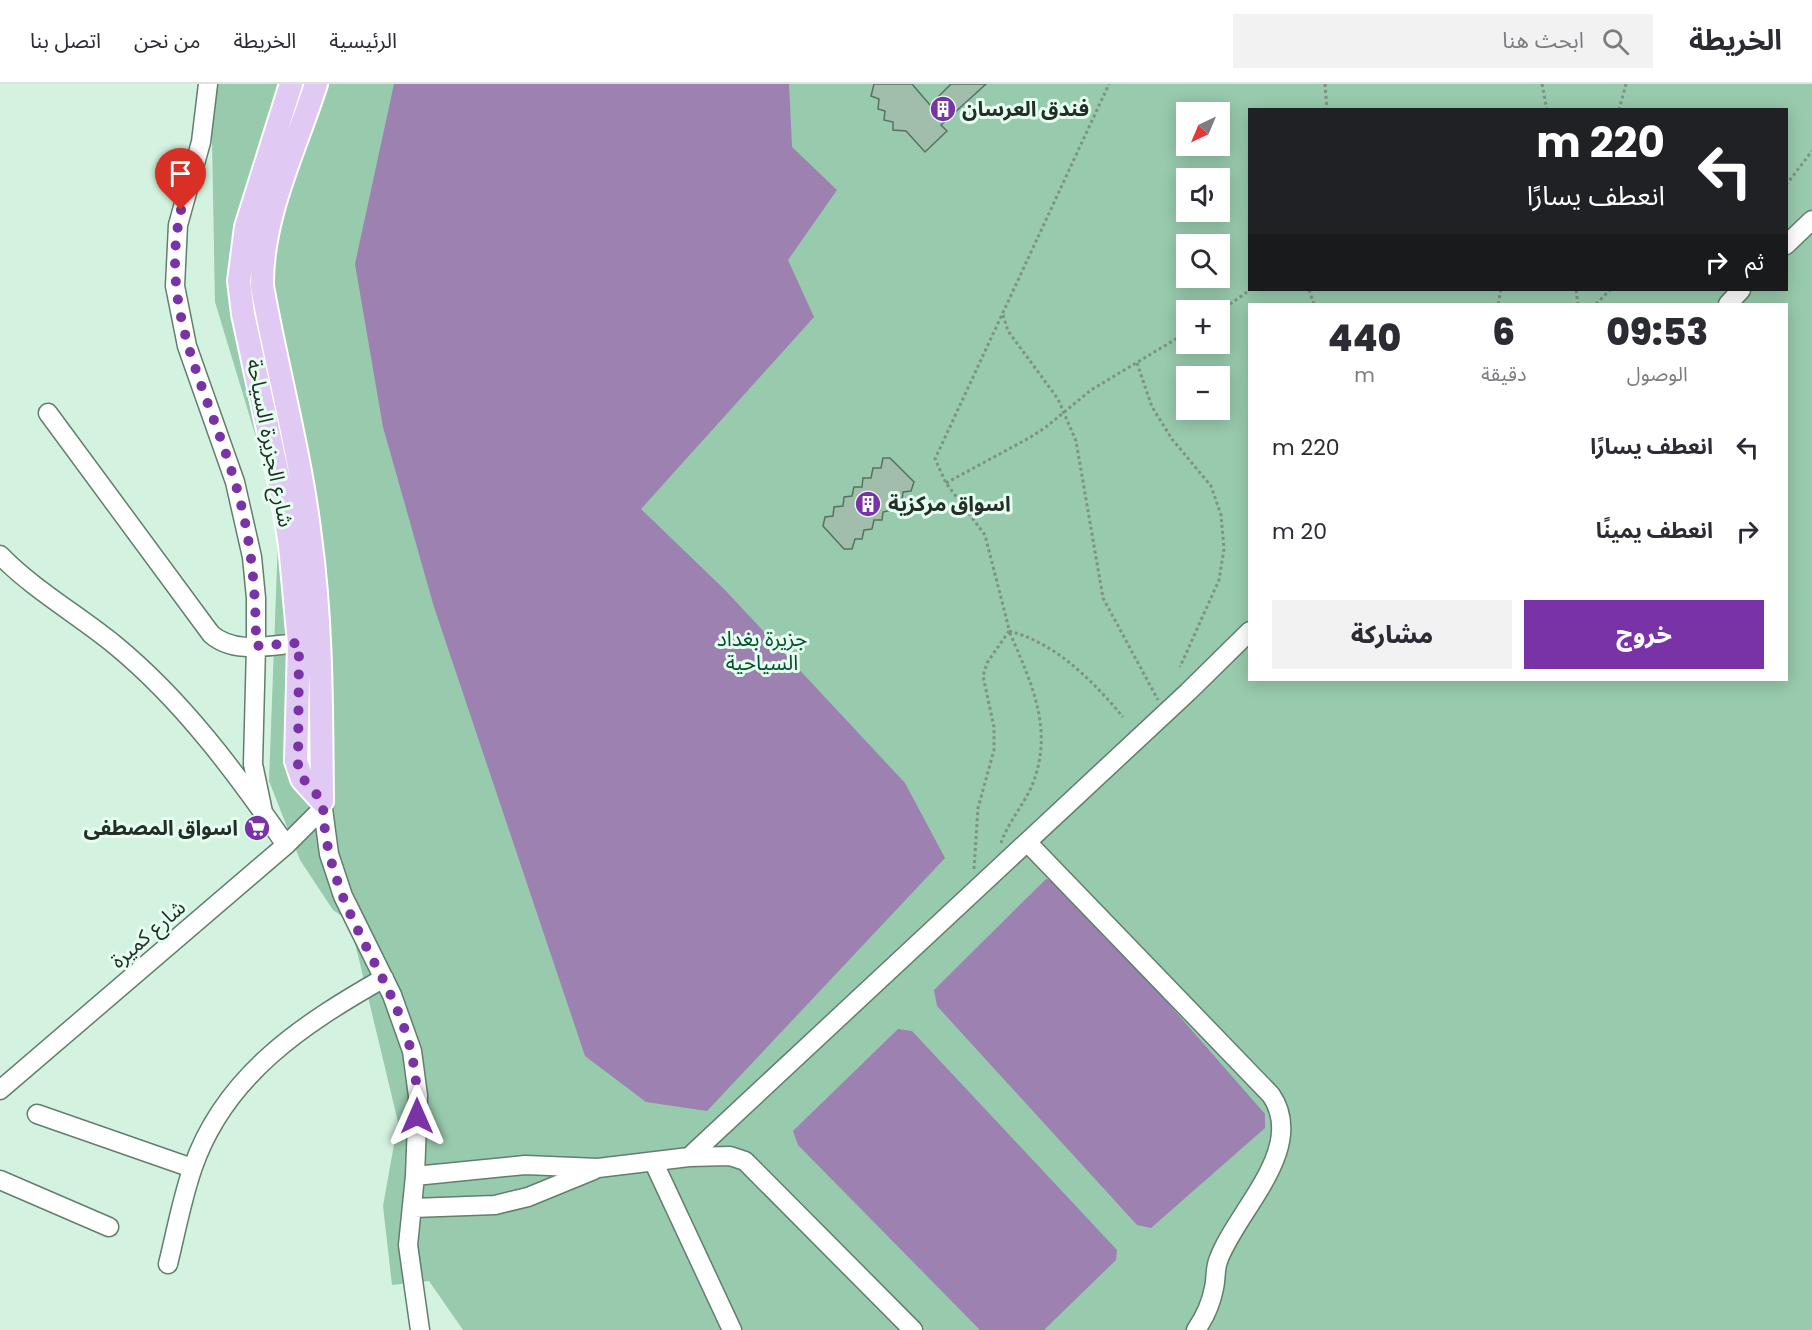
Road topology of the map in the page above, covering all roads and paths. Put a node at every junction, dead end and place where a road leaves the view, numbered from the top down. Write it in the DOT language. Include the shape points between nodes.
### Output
graph roads {
  1 [pos="208,84"];
  2 [pos="291,84"];
  3 [pos="315,84"];
  4 [pos="1109,84"];
  5 [pos="1325,84"];
  6 [pos="1542,84"];
  7 [pos="1626,84"];
  8 [pos="1327,108"];
  9 [pos="1546,108"];
  10 [pos="1620,108"];
  11 [pos="1812,151"];
  12 [pos="1788,182"];
  13 [pos="1812,220"];
  14 [pos="1788,243"];
  15 [pos="1249,291"];
  16 [pos="1609,291"];
  17 [pos="1740,291"];
  18 [pos="1597,303"];
  19 [pos="1729,303"];
  20 [pos="1230,304"];
  21 [pos="1003,313"];
  22 [pos="1176,339"];
  23 [pos="1137,363"];
  24 [pos="48,413"];
  25 [pos="1063,413"];
  26 [pos="946,483"];
  27 [pos="0,555"];
  28 [pos="1009,631"];
  29 [pos="1248,633"];
  30 [pos="299,643"];
  31 [pos="256,646"];
  32 [pos="1180,667"];
  33 [pos="1165,713"];
  34 [pos="1123,717"];
  35 [pos="322,805"];
  36 [pos="263,812"];
  37 [pos="1027,842"];
  38 [pos="286,845"];
  39 [pos="998,869"];
  40 [pos="970,895"];
  41 [pos="384,978"];
  42 [pos="0,1089"];
  43 [pos="37,1114"];
  44 [pos="689,1157"];
  45 [pos="654,1163"];
  46 [pos="192,1168"];
  47 [pos="598,1168"];
  48 [pos="415,1176"];
  49 [pos="0,1180"];
  50 [pos="413,1208"];
  51 [pos="109,1227"];
  52 [pos="168,1264"];
  53 [pos="420,1330"];
  54 [pos="732,1330"];
  55 [pos="913,1330"];
  56 [pos="1196,1330"];
  1 -- 31 [label="street" via="201,142 178,225 175,286 187,346 242,509 254,578"];
  2 -- 30 [label="main road, شارع الجزيرة السياحة" via="246,227 239,281 282,494"];
  3 -- 35 [label="main road, شارع الجزيرة السياحة" via="271,217 262,263 266,309 303,494 316,584"];
  4 -- 21 [label="path"];
  5 -- 8 [label="path"];
  6 -- 9 [label="path"];
  7 -- 10 [label="path"];
  11 -- 12 [label="path"];
  13 -- 14 [label="street"];
  15 -- 20 [label="path"];
  16 -- 18 [label="path"];
  17 -- 19 [label="street"];
  21 -- 25 [label="path" via="1008,330 1049,384"];
  21 -- 26 [label="path" via="935,459"];
  22 -- 23 [label="path"];
  23 -- 25 [label="path" via="1091,390"];
  23 -- 32 [label="path" via="1152,407 1172,439 1211,486 1221,515 1224,549 1219,580"];
  24 -- 31 [label="street" via="211,634 228,645"];
  25 -- 26 [label="path" via="1029,438"];
  25 -- 33 [label="path" via="1078,452 1103,598"];
  26 -- 28 [label="path" via="985,535"];
  27 -- 36 [label="street" via="16,572 116,646 199,726"];
  28 -- 34 [label="path" via="1024,635 1066,661 1093,683"];
  28 -- 39 [label="path" via="1038,700 1041,731 1034,779 1004,835"];
  28 -- 40 [label="path" via="987,663 983,676 994,727 994,750 978,808"];
  29 -- 33 [label="street"];
  30 -- 31 [label="street"];
  30 -- 35 [label="main road, شارع الجزيرة السياحة" via="296,761 302,779"];
  31 -- 36 [label="street" via="253,764"];
  33 -- 37 [label="street"];
  35 -- 38 [label="street, شارع كميرة"];
  35 -- 41 [label="street, شارع الجزيرة السياحة" via="329,854 343,897"];
  36 -- 38 [label="street"];
  37 -- 39 [label="street"];
  37 -- 56 [label="street" via="1280,1108 1281,1132 1273,1164 1218,1261 1207,1314"];
  38 -- 42 [label="street, شارع كميرة"];
  39 -- 40 [label="street"];
  40 -- 44 [label="street"];
  41 -- 46 [label="street" via="301,1028 252,1071 216,1117"];
  41 -- 48 [label="street, شارع الجزيرة السياحة" via="406,1028 416,1073"];
  43 -- 46 [label="street"];
  44 -- 45 [label="street"];
  44 -- 55 [label="street" via="730,1156 745,1161"];
  45 -- 47 [label="street"];
  45 -- 54 [label="street"];
  46 -- 52 [label="street"];
  47 -- 48 [label="street" via="525,1165"];
  47 -- 50 [label="street" via="506,1202"];
  48 -- 50 [label="street, شارع الجزيرة السياحة"];
  49 -- 51 [label="street"];
  50 -- 53 [label="street, شارع الجزيرة السياحة" via="408,1245"];
}
